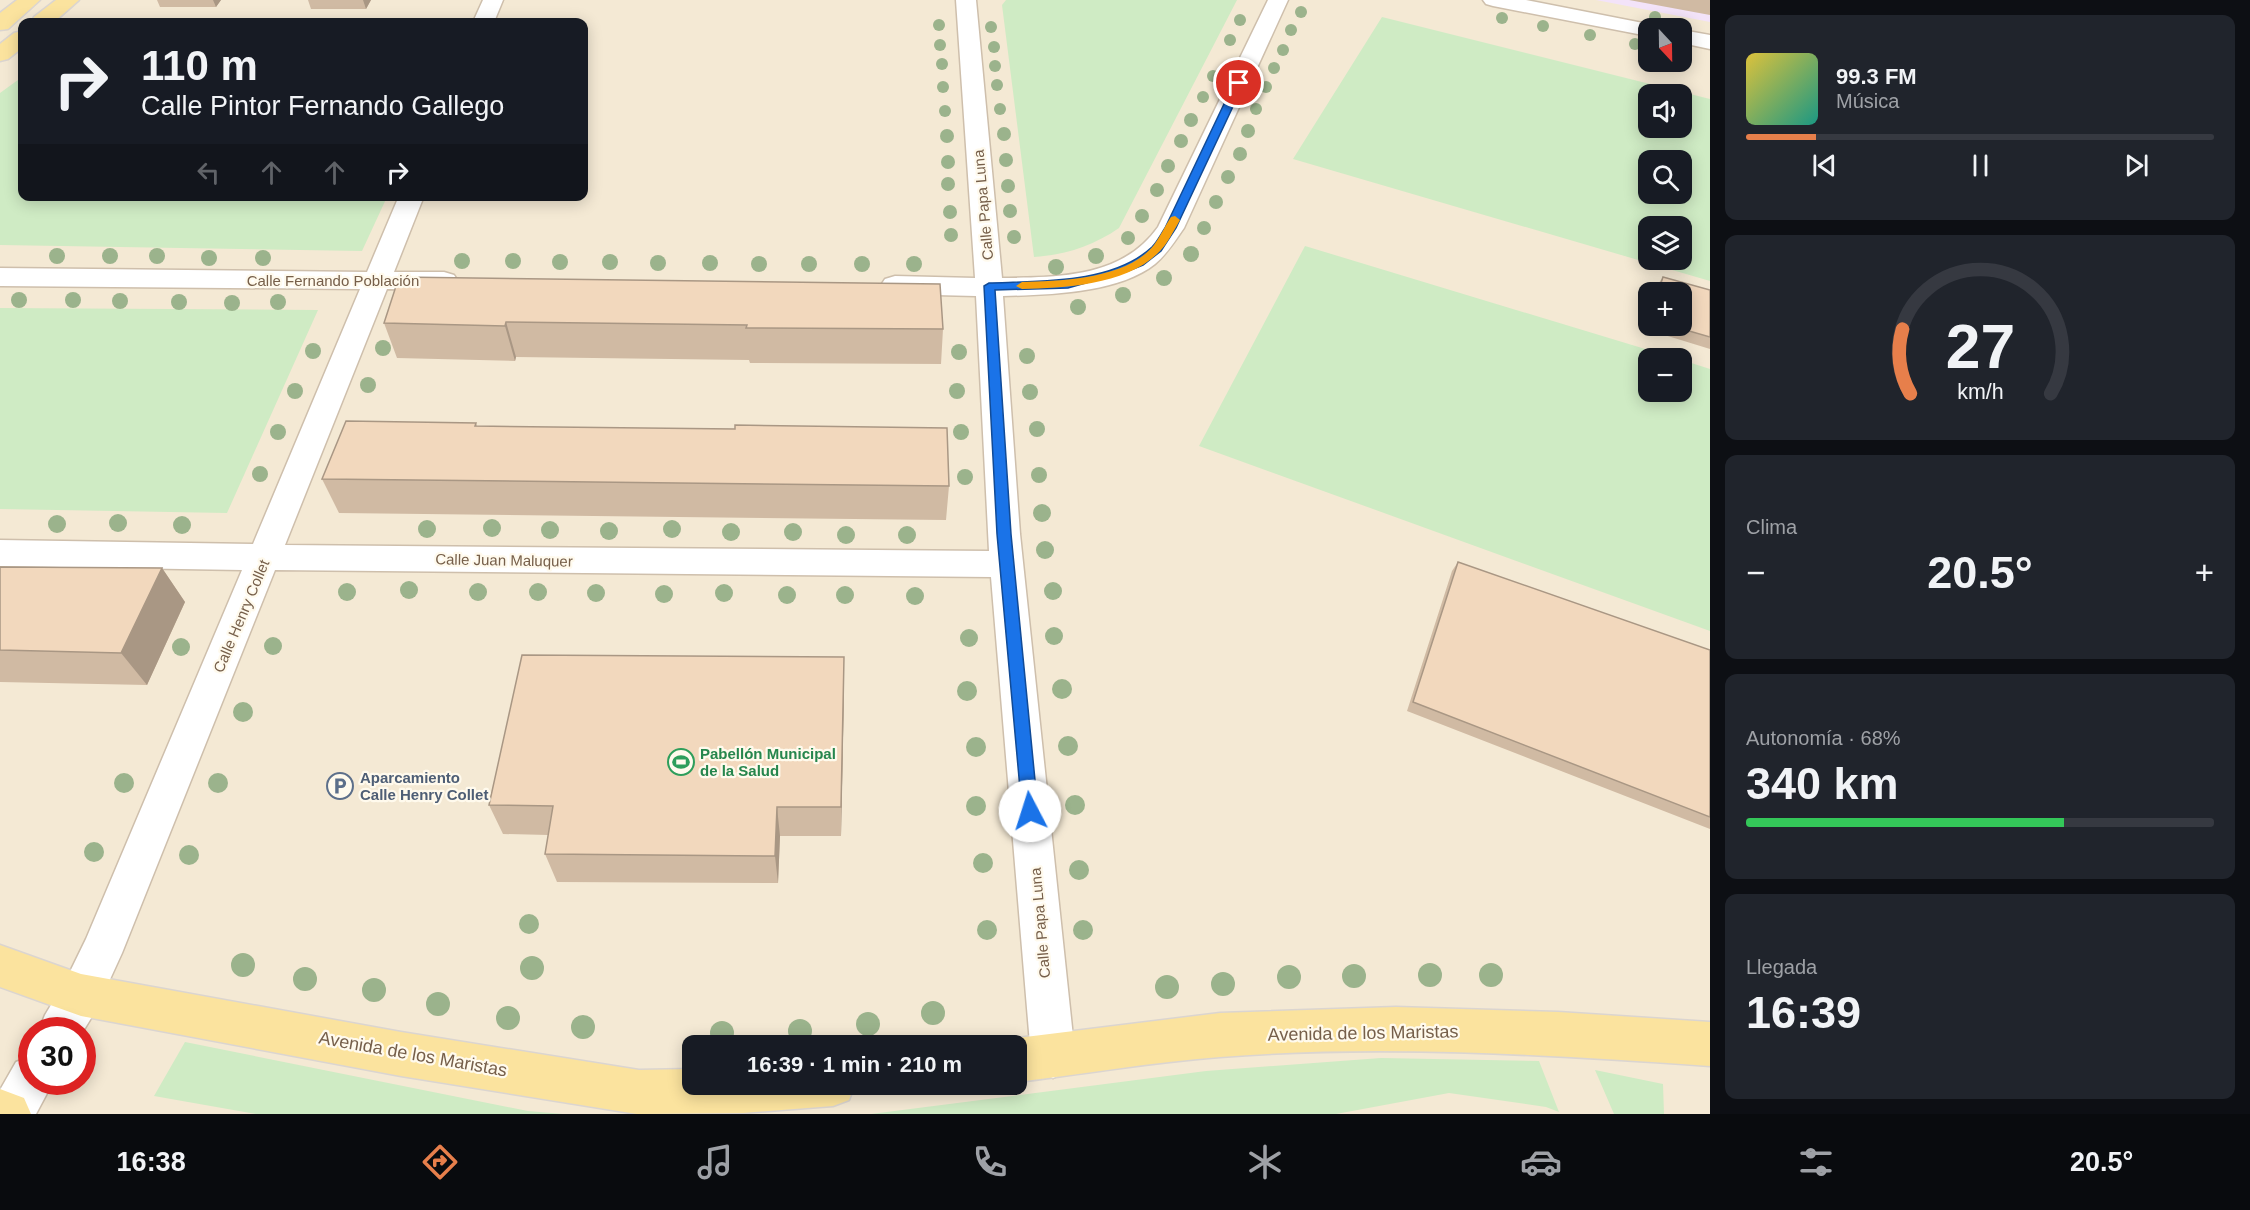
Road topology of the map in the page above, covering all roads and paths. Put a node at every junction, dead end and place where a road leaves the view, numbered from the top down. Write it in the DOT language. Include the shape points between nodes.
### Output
graph roads {
  1 [pos="30,0"];
  2 [pos="69,0"];
  3 [pos="493,0"];
  4 [pos="966,0"];
  5 [pos="1278,0"];
  6 [pos="1493,0"];
  7 [pos="47,18"];
  8 [pos="486,18"];
  9 [pos="0,24"];
  10 [pos="1638,28"];
  11 [pos="1692,39"];
  12 [pos="18,41"];
  13 [pos="1710,42"];
  14 [pos="0,54"];
  15 [pos="410,201"];
  16 [pos="0,277"];
  17 [pos="378,280"];
  18 [pos="472,281"];
  19 [pos="876,285"];
  20 [pos="989,286"];
  21 [pos="0,553"];
  22 [pos="265,557"];
  23 [pos="1008,564"];
  24 [pos="0,966"];
  25 [pos="70,1013"];
  26 [pos="1710,1044"];
  27 [pos="1035,1058"];
  28 [pos="682,1092"];
  29 [pos="21,1095"];
  30 [pos="0,1112"];
  31 [pos="9,1114"];
  1 -- 9 [label="main road"];
  2 -- 7 [label="main road"];
  3 -- 8 [label="street"];
  4 -- 20 [label="street, Calle Papa Luna"];
  5 -- 20 [label="street" via="1171,228 1157,249 1139,263 1109,275 1068,284"];
  6 -- 10 [label="street"];
  11 -- 13 [label="street"];
  12 -- 14 [label="main road"];
  15 -- 17 [label="street, Calle Henry Collet"];
  16 -- 17 [label="street, Calle Fernando Población"];
  17 -- 18 [label="street, Calle Fernando Población"];
  17 -- 22 [label="street, Calle Henry Collet"];
  19 -- 20 [label="street"];
  20 -- 23 [label="street, Calle Papa Luna"];
  21 -- 22 [label="street, Calle Juan Maluquer"];
  22 -- 23 [label="street, Calle Juan Maluquer"];
  22 -- 25 [label="street, Calle Henry Collet" via="101,953"];
  23 -- 27 [label="street, Calle Papa Luna"];
  24 -- 25 [label="main road, Avenida de los Maristas"];
  25 -- 28 [label="main road, Avenida de los Maristas" via="401,1054 639,1092"];
  26 -- 27 [label="main road, Avenida de los Maristas" via="1396,1029 1220,1035"];
  29 -- 31 [label="street"];
  30 -- 31 [label="main road"];
}
